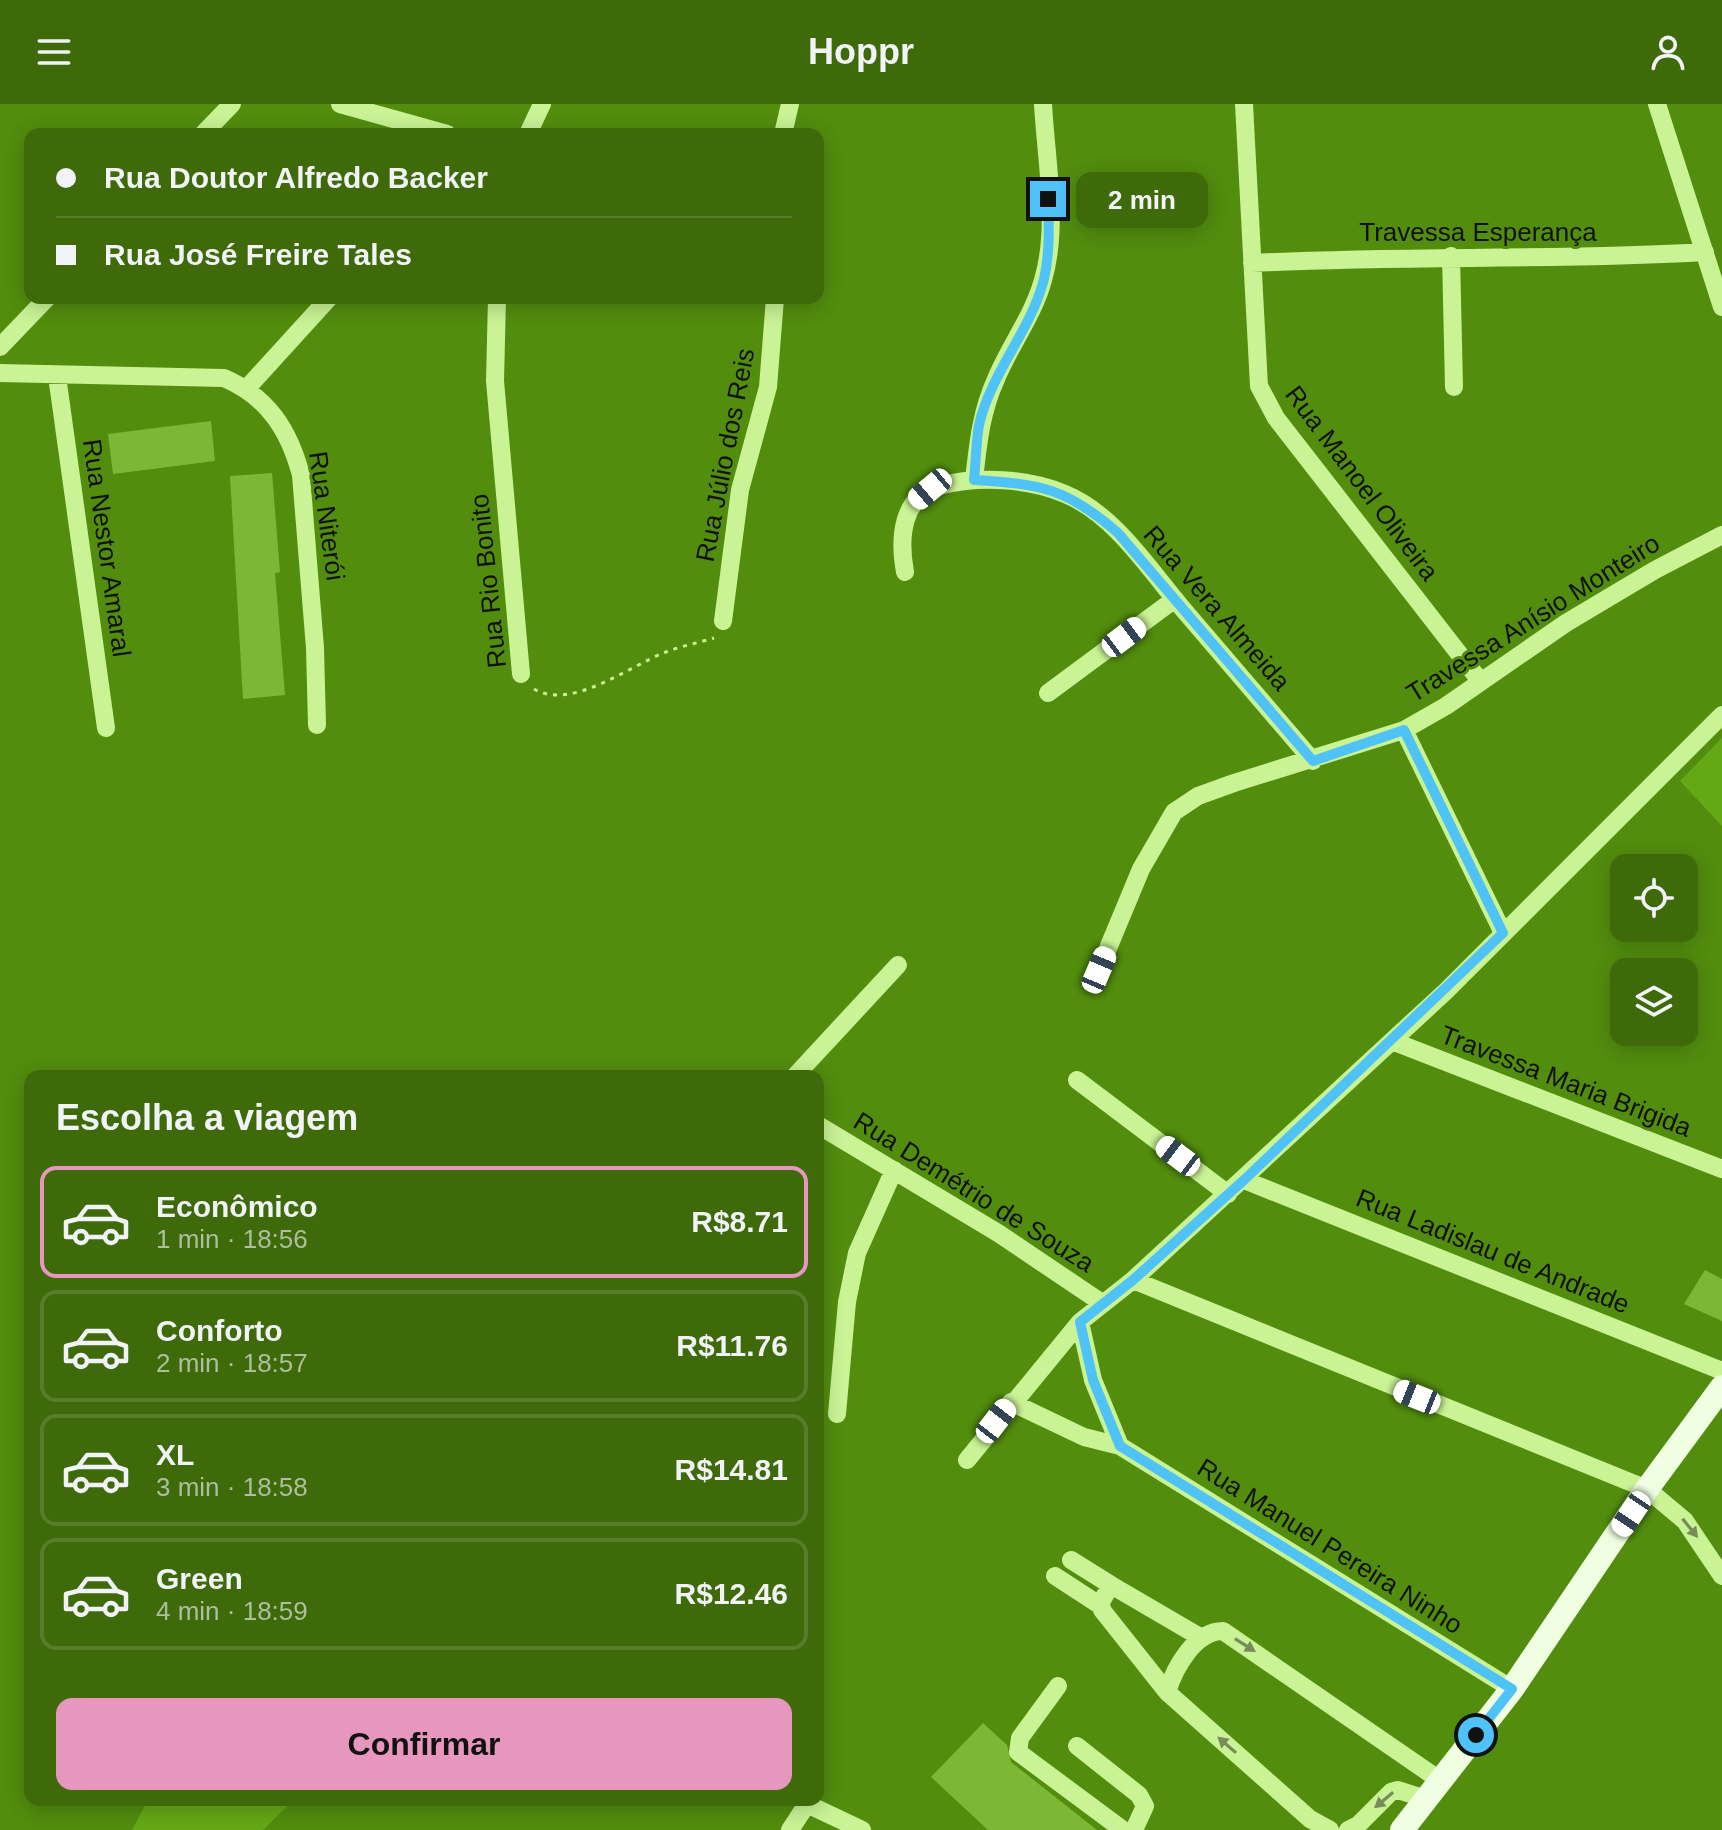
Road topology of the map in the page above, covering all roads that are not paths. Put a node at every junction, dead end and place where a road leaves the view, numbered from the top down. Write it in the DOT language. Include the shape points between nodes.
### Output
graph roads {
  1 [pos="232,104"];
  2 [pos="340,104"];
  3 [pos="542,104"];
  4 [pos="790,104"];
  5 [pos="1043,104"];
  6 [pos="1244,104"];
  7 [pos="1657,104"];
  8 [pos="209,128"];
  9 [pos="426,128"];
  10 [pos="531,128"];
  11 [pos="784,128"];
  12 [pos="1705,252"];
  13 [pos="1451,256"];
  14 [pos="1252,263"];
  15 [pos="41,304"];
  16 [pos="324,304"];
  17 [pos="497,304"];
  18 [pos="775,304"];
  19 [pos="1722,307"];
  20 [pos="0,347"];
  21 [pos="0,373"];
  22 [pos="57,376"];
  23 [pos="1454,387"];
  24 [pos="247,388"];
  25 [pos="974,480"];
  26 [pos="1722,535"];
  27 [pos="905,572"];
  28 [pos="1175,599"];
  29 [pos="723,621"];
  30 [pos="521,674"];
  31 [pos="1481,682"];
  32 [pos="1048,693"];
  33 [pos="1722,715"];
  34 [pos="317,725"];
  35 [pos="106,728"];
  36 [pos="1404,730"];
  37 [pos="1313,761"];
  38 [pos="1503,933"];
  39 [pos="898,965"];
  40 [pos="1099,970"];
  41 [pos="1392,1041"];
  42 [pos="801,1070"];
  43 [pos="1077,1080"];
  44 [pos="824,1129"];
  45 [pos="1722,1169"];
  46 [pos="894,1170"];
  47 [pos="1244,1180"];
  48 [pos="1228,1194"];
  49 [pos="1133,1280"];
  50 [pos="1102,1303"];
  51 [pos="1080,1322"];
  52 [pos="1722,1371"];
  53 [pos="1722,1387"];
  54 [pos="1011,1402"];
  55 [pos="837,1414"];
  56 [pos="1120,1446"];
  57 [pos="967,1460"];
  58 [pos="1647,1489"];
  59 [pos="1071,1560"];
  60 [pos="1055,1576"];
  61 [pos="1722,1576"];
  62 [pos="1111,1585"];
  63 [pos="1101,1606"];
  64 [pos="1200,1637"];
  65 [pos="1058,1686"];
  66 [pos="1512,1689"];
  67 [pos="1167,1692"];
  68 [pos="1077,1746"];
  69 [pos="1250,1782"];
  70 [pos="1434,1790"];
  71 [pos="806,1806"];
  72 [pos="811,1806"];
  73 [pos="790,1830"];
  74 [pos="862,1830"];
  75 [pos="1123,1830"];
  76 [pos="1134,1830"];
  77 [pos="1307,1830"];
  78 [pos="1330,1830"];
  79 [pos="1348,1830"];
  80 [pos="1402,1830"];
  1 -- 8 [label="street"];
  2 -- 9 [label="street"];
  3 -- 10 [label="street"];
  4 -- 11 [label="street"];
  5 -- 25 [label="street" via="1050,231 1044,278 979,425"];
  6 -- 14 [label="street, Rua Manoel Oliveira"];
  7 -- 12 [label="street"];
  12 -- 13 [label="street, Travessa Esperança" via="1587,258"];
  12 -- 19 [label="street"];
  13 -- 14 [label="street, Travessa Esperança"];
  13 -- 23 [label="street"];
  14 -- 31 [label="street, Rua Manoel Oliveira" via="1259,386 1276,418"];
  15 -- 20 [label="street"];
  16 -- 24 [label="street"];
  17 -- 30 [label="street, Rua Rio Bonito" via="495,381"];
  18 -- 29 [label="street, Rua Júlio dos Reis" via="768,387 740,490"];
  21 -- 22 [label="street, Rua Niterói"];
  22 -- 24 [label="street, Rua Niterói" via="185,375 224,378"];
  22 -- 35 [label="street, Rua Nestor Amaral"];
  24 -- 34 [label="street, Rua Niterói" via="280,422 301,475"];
  25 -- 27 [label="street, Rua Vera Almeida" via="930,489 914,502 902,526"];
  25 -- 28 [label="street, Rua Vera Almeida" via="1067,494 1118,533"];
  26 -- 31 [label="street, Travessa Anísio Monteiro" via="1578,616"];
  28 -- 32 [label="street"];
  28 -- 37 [label="street, Rua Vera Almeida"];
  31 -- 36 [label="street, Travessa Anísio Monteiro"];
  33 -- 38 [label="street"];
  36 -- 37 [label="street, Travessa Anísio Monteiro"];
  36 -- 38 [label="street"];
  37 -- 40 [label="street, Travessa Anísio Monteiro" via="1198,796 1174,812 1141,869"];
  38 -- 41 [label="street"];
  39 -- 42 [label="street"];
  41 -- 45 [label="street, Travessa Maria Brigida"];
  41 -- 47 [label="street"];
  43 -- 48 [label="street"];
  44 -- 46 [label="street, Rua Demétrio de Souza"];
  46 -- 50 [label="street, Rua Demétrio de Souza"];
  46 -- 55 [label="street" via="857,1253"];
  47 -- 48 [label="street"];
  47 -- 52 [label="street, Rua Ladislau de Andrade"];
  48 -- 49 [label="street"];
  49 -- 50 [label="street"];
  49 -- 58 [label="street"];
  50 -- 51 [label="street"];
  51 -- 54 [label="street"];
  51 -- 56 [label="street" via="1093,1380"];
  53 -- 58 [label="main road"];
  54 -- 56 [label="street, Rua Manuel Pereira Ninho" via="1084,1437"];
  54 -- 57 [label="street"];
  56 -- 66 [label="street, Rua Manuel Pereira Ninho"];
  58 -- 61 [label="street, one-way" via="1685,1521"];
  58 -- 66 [label="main road"];
  59 -- 62 [label="street"];
  60 -- 63 [label="street"];
  62 -- 63 [label="street"];
  62 -- 64 [label="street"];
  63 -- 67 [label="street"];
  64 -- 67 [label="street"];
  64 -- 70 [label="street, one-way" via="1223,1631"];
  65 -- 75 [label="street" via="1020,1738 1018,1752"];
  66 -- 70 [label="main road"];
  78 -- 67 [label="street, one-way" via="1310,1819"];
  68 -- 76 [label="street" via="1139,1795 1145,1806"];
  69 -- 77 [label="street"];
  70 -- 79 [label="street, one-way" via="1391,1792"];
  70 -- 80 [label="main road"];
  71 -- 73 [label="street"];
  72 -- 74 [label="street"];
}
